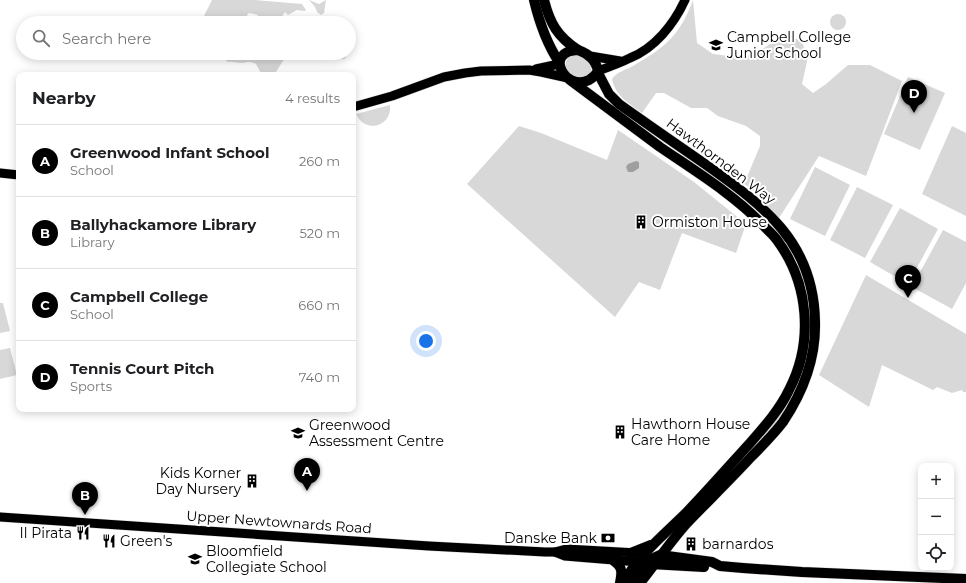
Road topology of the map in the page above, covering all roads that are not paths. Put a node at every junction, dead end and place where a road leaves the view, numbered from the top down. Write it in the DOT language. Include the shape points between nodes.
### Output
graph roads {
  1 [pos="534,0"];
  2 [pos="544,0"];
  3 [pos="685,0"];
  4 [pos="578,50"];
  5 [pos="553,53"];
  6 [pos="590,56"];
  7 [pos="622,61"];
  8 [pos="559,63"];
  9 [pos="532,70"];
  10 [pos="598,72"];
  11 [pos="569,79"];
  12 [pos="356,106"];
  13 [pos="0,172"];
  14 [pos="16,175"];
  15 [pos="714,496"];
  16 [pos="0,517"];
  17 [pos="656,542"];
  18 [pos="592,550"];
  19 [pos="556,552"];
  20 [pos="631,553"];
  21 [pos="680,558"];
  22 [pos="649,559"];
  23 [pos="614,561"];
  24 [pos="719,567"];
  25 [pos="643,579"];
  26 [pos="966,579"];
  27 [pos="620,583"];
  28 [pos="624,583"];
  29 [pos="631,583"];
  1 -- 5 [label="highway" via="540,23"];
  2 -- 4 [label="highway" via="550,21 556,30"];
  3 -- 7 [label="main road" via="675,18 656,41 638,54"];
  4 -- 6 [label="highway"];
  4 -- 8 [label="highway" via="564,54"];
  5 -- 8 [label="highway"];
  5 -- 9 [label="main road" via="549,60"];
  6 -- 7 [label="main road"];
  6 -- 10 [label="highway"];
  7 -- 10 [label="main road"];
  8 -- 9 [label="main road"];
  8 -- 11 [label="highway" via="560,69"];
  9 -- 11 [label="main road"];
  9 -- 12 [label="main road" via="481,71 454,75"];
  10 -- 11 [label="highway" via="585,82"];
  10 -- 15 [label="highway, Hawthornden Way" via="609,94 619,104 740,189 772,216 796,248 810,280 815,303 816,335 812,359 802,388 782,423"];
  11 -- 17 [label="highway, Hawthornden Way" via="748,210 776,239 791,263 801,290 805,324 804,343 797,372 778,410 688,511"];
  13 -- 14 [label="main road"];
  15 -- 21 [label="highway" via="711,503 675,543 675,552"];
  15 -- 22 [label="highway, Hawthornden Way"];
  16 -- 19 [label="main road, Upper Newtownards Road"];
  17 -- 20 [label="highway"];
  17 -- 22 [label="highway, Hawthornden Way"];
  18 -- 19 [label="main road, Upper Newtownards Road"];
  18 -- 20 [label="main road, Upper Newtownards Road"];
  18 -- 22 [label="main road" via="603,554"];
  19 -- 23 [label="main road, Upper Newtownards Road" via="565,556"];
  20 -- 22 [label="main road, Upper Newtownards Road"];
  21 -- 22 [label="highway, Upper Newtownards Road"];
  21 -- 24 [label="highway, Upper Newtownards Road" via="712,562"];
  22 -- 23 [label="main road, Upper Newtownards Road"];
  22 -- 24 [label="highway, Upper Newtownards Road"];
  22 -- 25 [label="highway"];
  22 -- 28 [label="highway" via="632,569"];
  22 -- 29 [label="highway"];
  23 -- 27 [label="highway" via="622,570"];
  24 -- 25 [label="highway" via="713,570 666,569"];
  24 -- 26 [label="highway, Upper Newtownards Road"];
}
